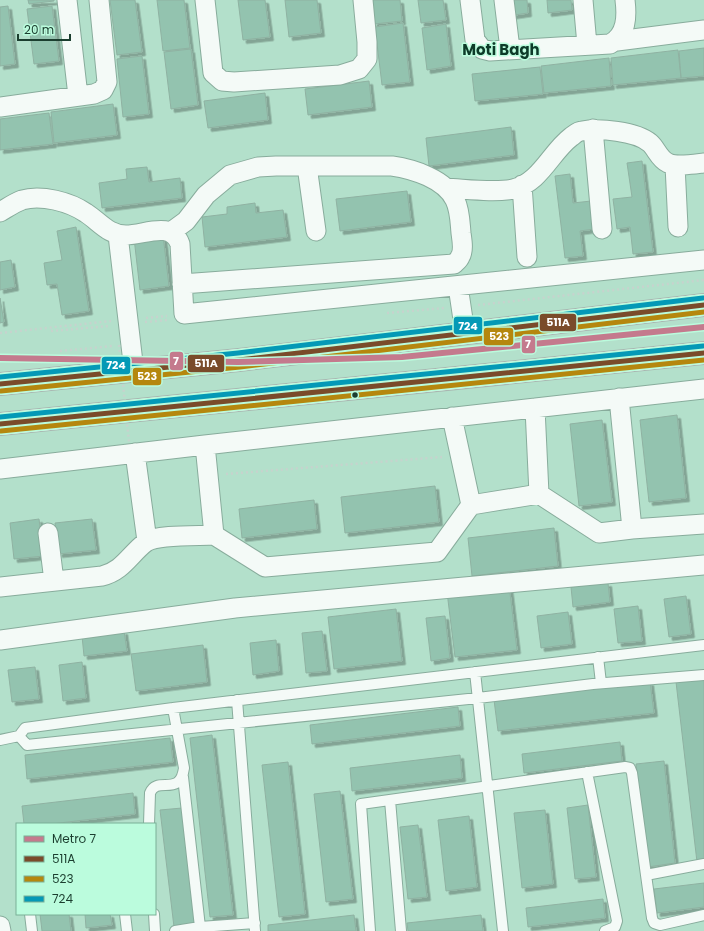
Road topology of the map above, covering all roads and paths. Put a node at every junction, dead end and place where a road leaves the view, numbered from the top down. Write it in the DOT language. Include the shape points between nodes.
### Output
graph roads {
  1 [pos="67,0"];
  2 [pos="99,0"];
  3 [pos="205,0"];
  4 [pos="364,0"];
  5 [pos="470,0"];
  6 [pos="504,0"];
  7 [pos="583,0"];
  8 [pos="625,0"];
  9 [pos="704,30"];
  10 [pos="616,41"];
  11 [pos="587,45"];
  12 [pos="510,49"];
  13 [pos="78,96"];
  14 [pos="0,107"];
  15 [pos="593,129"];
  16 [pos="704,163"];
  17 [pos="675,165"];
  18 [pos="307,166"];
  19 [pos="522,185"];
  20 [pos="446,188"];
  21 [pos="0,212"];
  22 [pos="678,227"];
  23 [pos="602,229"];
  24 [pos="316,231"];
  25 [pos="171,232"];
  26 [pos="118,235"];
  27 [pos="527,257"];
  28 [pos="704,260"];
  29 [pos="182,284"];
  30 [pos="458,286"];
  31 [pos="704,305"];
  32 [pos="184,314"];
  33 [pos="128,320"];
  34 [pos="465,333"];
  35 [pos="0,334"];
  36 [pos="60,351"];
  37 [pos="704,353"];
  38 [pos="134,370"];
  39 [pos="0,384"];
  40 [pos="704,389"];
  41 [pos="619,398"];
  42 [pos="535,408"];
  43 [pos="452,417"];
  44 [pos="0,424"];
  45 [pos="205,445"];
  46 [pos="132,448"];
  47 [pos="460,455"];
  48 [pos="0,469"];
  49 [pos="208,475"];
  50 [pos="539,494"];
  51 [pos="472,505"];
  52 [pos="704,524"];
  53 [pos="632,529"];
  54 [pos="48,533"];
  55 [pos="214,535"];
  56 [pos="147,541"];
  57 [pos="704,565"];
  58 [pos="54,581"];
  59 [pos="0,587"];
  60 [pos="0,640"];
  61 [pos="704,645"];
  62 [pos="598,657"];
  63 [pos="475,672"];
  64 [pos="704,675"];
  65 [pos="601,683"];
  66 [pos="478,698"];
  67 [pos="238,700"];
  68 [pos="173,708"];
  69 [pos="239,722"];
  70 [pos="177,729"];
  71 [pos="19,736"];
  72 [pos="0,740"];
  73 [pos="587,772"];
  74 [pos="183,777"];
  75 [pos="487,786"];
  76 [pos="390,800"];
  77 [pos="150,823"];
  78 [pos="704,864"];
  79 [pos="646,875"];
  80 [pos="30,915"];
  81 [pos="125,915"];
  82 [pos="154,915"];
  83 [pos="704,915"];
  84 [pos="0,926"];
  85 [pos="200,927"];
  86 [pos="255,927"];
  87 [pos="616,929"];
  88 [pos="1,931"];
  89 [pos="32,931"];
  90 [pos="127,931"];
  91 [pos="155,931"];
  92 [pos="175,931"];
  93 [pos="370,931"];
  94 [pos="400,931"];
  95 [pos="503,931"];
  96 [pos="605,931"];
  1 -- 13 [label="street"];
  2 -- 13 [label="street" via="107,82 103,90"];
  3 -- 4 [label="street" via="213,73 222,81 234,82 340,75 359,69 367,59"];
  5 -- 12 [label="street" via="475,40 482,49"];
  6 -- 12 [label="street"];
  7 -- 11 [label="street"];
  8 -- 10 [label="street" via="626,25"];
  9 -- 10 [label="street"];
  10 -- 11 [label="street" via="610,44"];
  11 -- 12 [label="street"];
  13 -- 14 [label="street"];
  15 -- 17 [label="street" via="631,133 641,137 650,143 661,158"];
  15 -- 19 [label="street" via="579,131 565,141 529,182"];
  15 -- 23 [label="street"];
  16 -- 17 [label="street"];
  17 -- 22 [label="street"];
  18 -- 20 [label="street" via="406,168 424,174"];
  18 -- 24 [label="street"];
  18 -- 25 [label="street" via="258,167 230,175 206,196 186,221"];
  19 -- 20 [label="street" via="501,191"];
  19 -- 27 [label="street"];
  20 -- 29 [label="street" via="455,199 458,208 462,241 460,258 454,264"];
  21 -- 26 [label="street" via="21,200 44,199 70,205 86,213 108,232"];
  25 -- 26 [label="street" via="164,230"];
  25 -- 29 [label="street" via="180,244"];
  26 -- 33 [label="street"];
  28 -- 30 [label="street"];
  29 -- 32 [label="street"];
  30 -- 32 [label="street"];
  30 -- 34 [label="street"];
  31 -- 34 [label="main road"];
  32 -- 33 [label="path"];
  33 -- 35 [label="path"];
  33 -- 38 [label="street"];
  34 -- 38 [label="main road"];
  36 -- 46 [label="path, bridge" via="119,345"];
  37 -- 44 [label="main road"];
  38 -- 39 [label="main road"];
  40 -- 41 [label="street"];
  41 -- 42 [label="street"];
  41 -- 53 [label="street"];
  42 -- 43 [label="street"];
  42 -- 50 [label="street"];
  43 -- 45 [label="street"];
  43 -- 47 [label="street"];
  45 -- 46 [label="street"];
  45 -- 49 [label="street"];
  46 -- 48 [label="street"];
  46 -- 56 [label="street"];
  47 -- 49 [label="path"];
  47 -- 51 [label="street"];
  49 -- 55 [label="street"];
  50 -- 51 [label="street"];
  50 -- 53 [label="street" via="599,533"];
  51 -- 55 [label="street" via="437,552 265,567"];
  52 -- 53 [label="street"];
  54 -- 58 [label="street"];
  55 -- 56 [label="street" via="157,538"];
  56 -- 58 [label="street" via="112,573"];
  57 -- 60 [label="street" via="234,608"];
  58 -- 59 [label="street"];
  61 -- 62 [label="lane"];
  62 -- 63 [label="lane"];
  62 -- 65 [label="lane"];
  63 -- 66 [label="lane"];
  63 -- 67 [label="lane"];
  64 -- 65 [label="lane"];
  65 -- 66 [label="lane"];
  66 -- 69 [label="lane"];
  66 -- 75 [label="lane"];
  67 -- 68 [label="lane"];
  67 -- 69 [label="lane"];
  68 -- 70 [label="lane"];
  68 -- 71 [label="lane" via="25,728"];
  69 -- 70 [label="lane"];
  69 -- 86 [label="lane"];
  70 -- 71 [label="lane" via="27,745"];
  70 -- 74 [label="lane" via="184,768"];
  71 -- 72 [label="lane"];
  73 -- 75 [label="lane"];
  73 -- 79 [label="lane" via="630,768"];
  73 -- 87 [label="lane" via="617,921"];
  74 -- 77 [label="lane" via="180,782 152,788"];
  74 -- 85 [label="lane"];
  75 -- 76 [label="lane"];
  75 -- 95 [label="lane"];
  76 -- 93 [label="lane" via="361,804"];
  76 -- 94 [label="lane"];
  78 -- 79 [label="lane"];
  79 -- 83 [label="lane" via="654,923 660,925"];
  80 -- 89 [label="lane"];
  81 -- 90 [label="lane"];
  82 -- 91 [label="lane"];
  84 -- 88 [label="street"];
  85 -- 86 [label="lane"];
  85 -- 92 [label="lane"];
  87 -- 96 [label="lane"];
}
